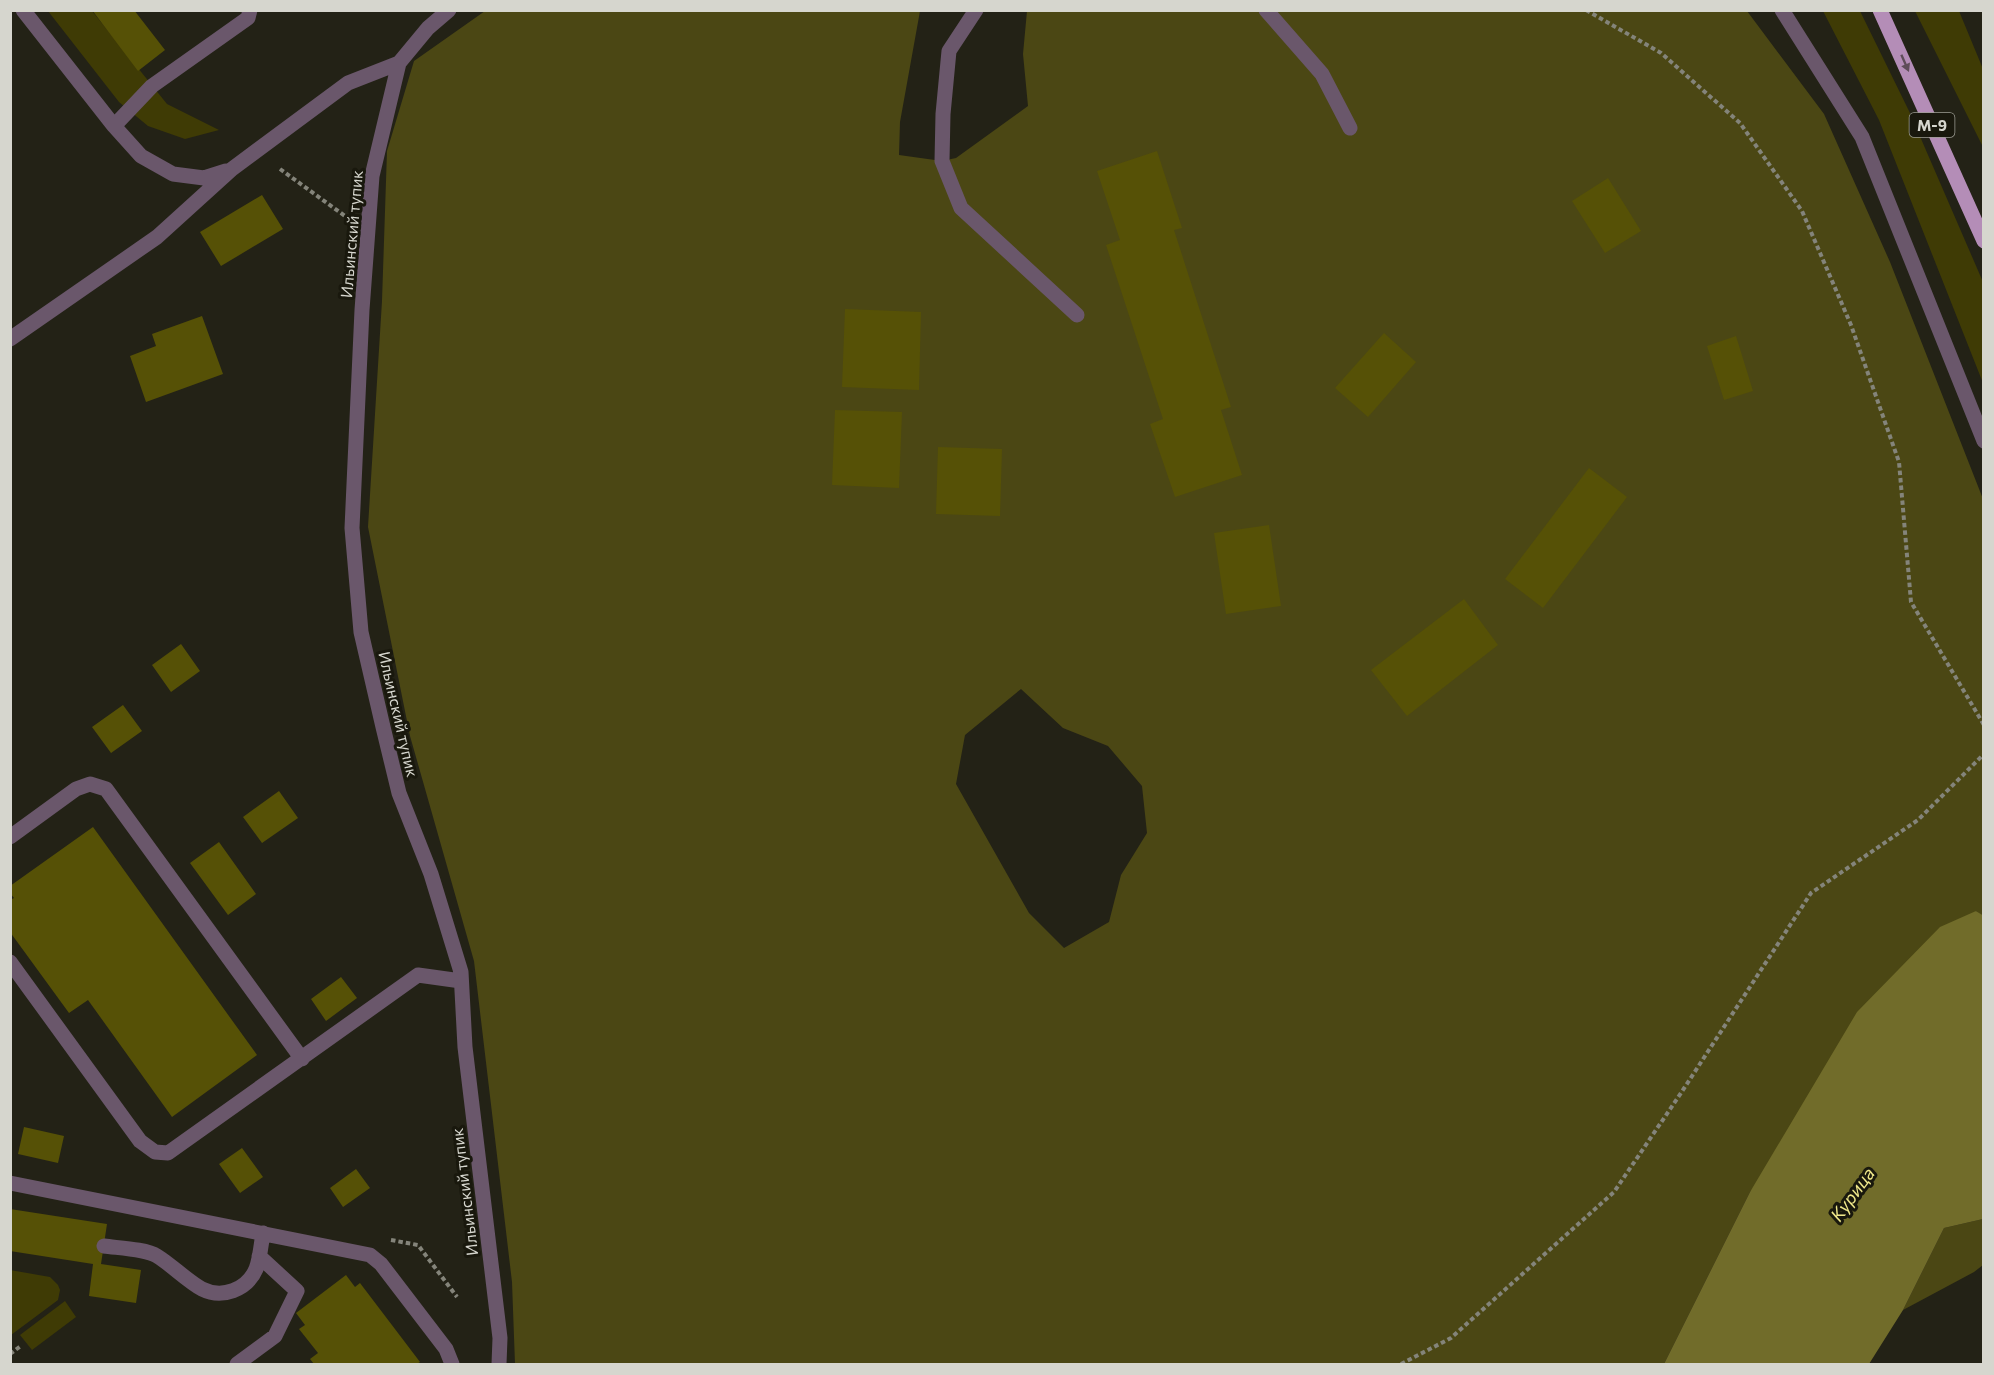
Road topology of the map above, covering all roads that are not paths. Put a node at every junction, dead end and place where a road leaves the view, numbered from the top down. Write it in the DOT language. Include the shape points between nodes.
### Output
graph roads {
  1 [pos="23,10"];
  2 [pos="250,10"];
  3 [pos="449,10"];
  4 [pos="976,10"];
  5 [pos="1266,10"];
  6 [pos="1782,10"];
  7 [pos="1880,10"];
  8 [pos="399,63"];
  9 [pos="114,126"];
  10 [pos="1350,128"];
  11 [pos="232,170"];
  12 [pos="1983,241"];
  13 [pos="1077,315"];
  14 [pos="10,339"];
  15 [pos="1983,441"];
  16 [pos="10,837"];
  17 [pos="10,962"];
  18 [pos="461,981"];
  19 [pos="302,1059"];
  20 [pos="10,1183"];
  21 [pos="262,1233"];
  22 [pos="104,1246"];
  23 [pos="259,1256"];
  24 [pos="237,1365"];
  25 [pos="452,1365"];
  26 [pos="499,1365"];
  1 -- 9 [label="street"];
  2 -- 9 [label="street" via="248,18 152,86"];
  3 -- 8 [label="street"];
  4 -- 13 [label="street" via="950,51 942,161 961,208"];
  5 -- 10 [label="street" via="1322,74"];
  6 -- 15 [label="street" via="1862,137"];
  7 -- 12 [label="main road, М-9, one-way"];
  8 -- 11 [label="street" via="348,83"];
  8 -- 18 [label="street, Ильинский тупик" via="372,176 352,528 361,633 383,727 399,793 431,874"];
  9 -- 11 [label="street" via="141,156 173,174 204,178"];
  11 -- 14 [label="street" via="157,237"];
  16 -- 19 [label="street" via="76,789 90,784 106,789"];
  17 -- 19 [label="street" via="140,1141 155,1152 168,1153 178,1148"];
  18 -- 19 [label="street" via="418,975"];
  18 -- 26 [label="street, Ильинский тупик" via="465,1047 500,1338"];
  20 -- 21 [label="street"];
  21 -- 23 [label="street"];
  21 -- 25 [label="street" via="370,1255 446,1349"];
  22 -- 23 [label="street" via="156,1255 210,1293 231,1292 242,1286 257,1268"];
  23 -- 24 [label="street" via="297,1291 275,1336"];
}
